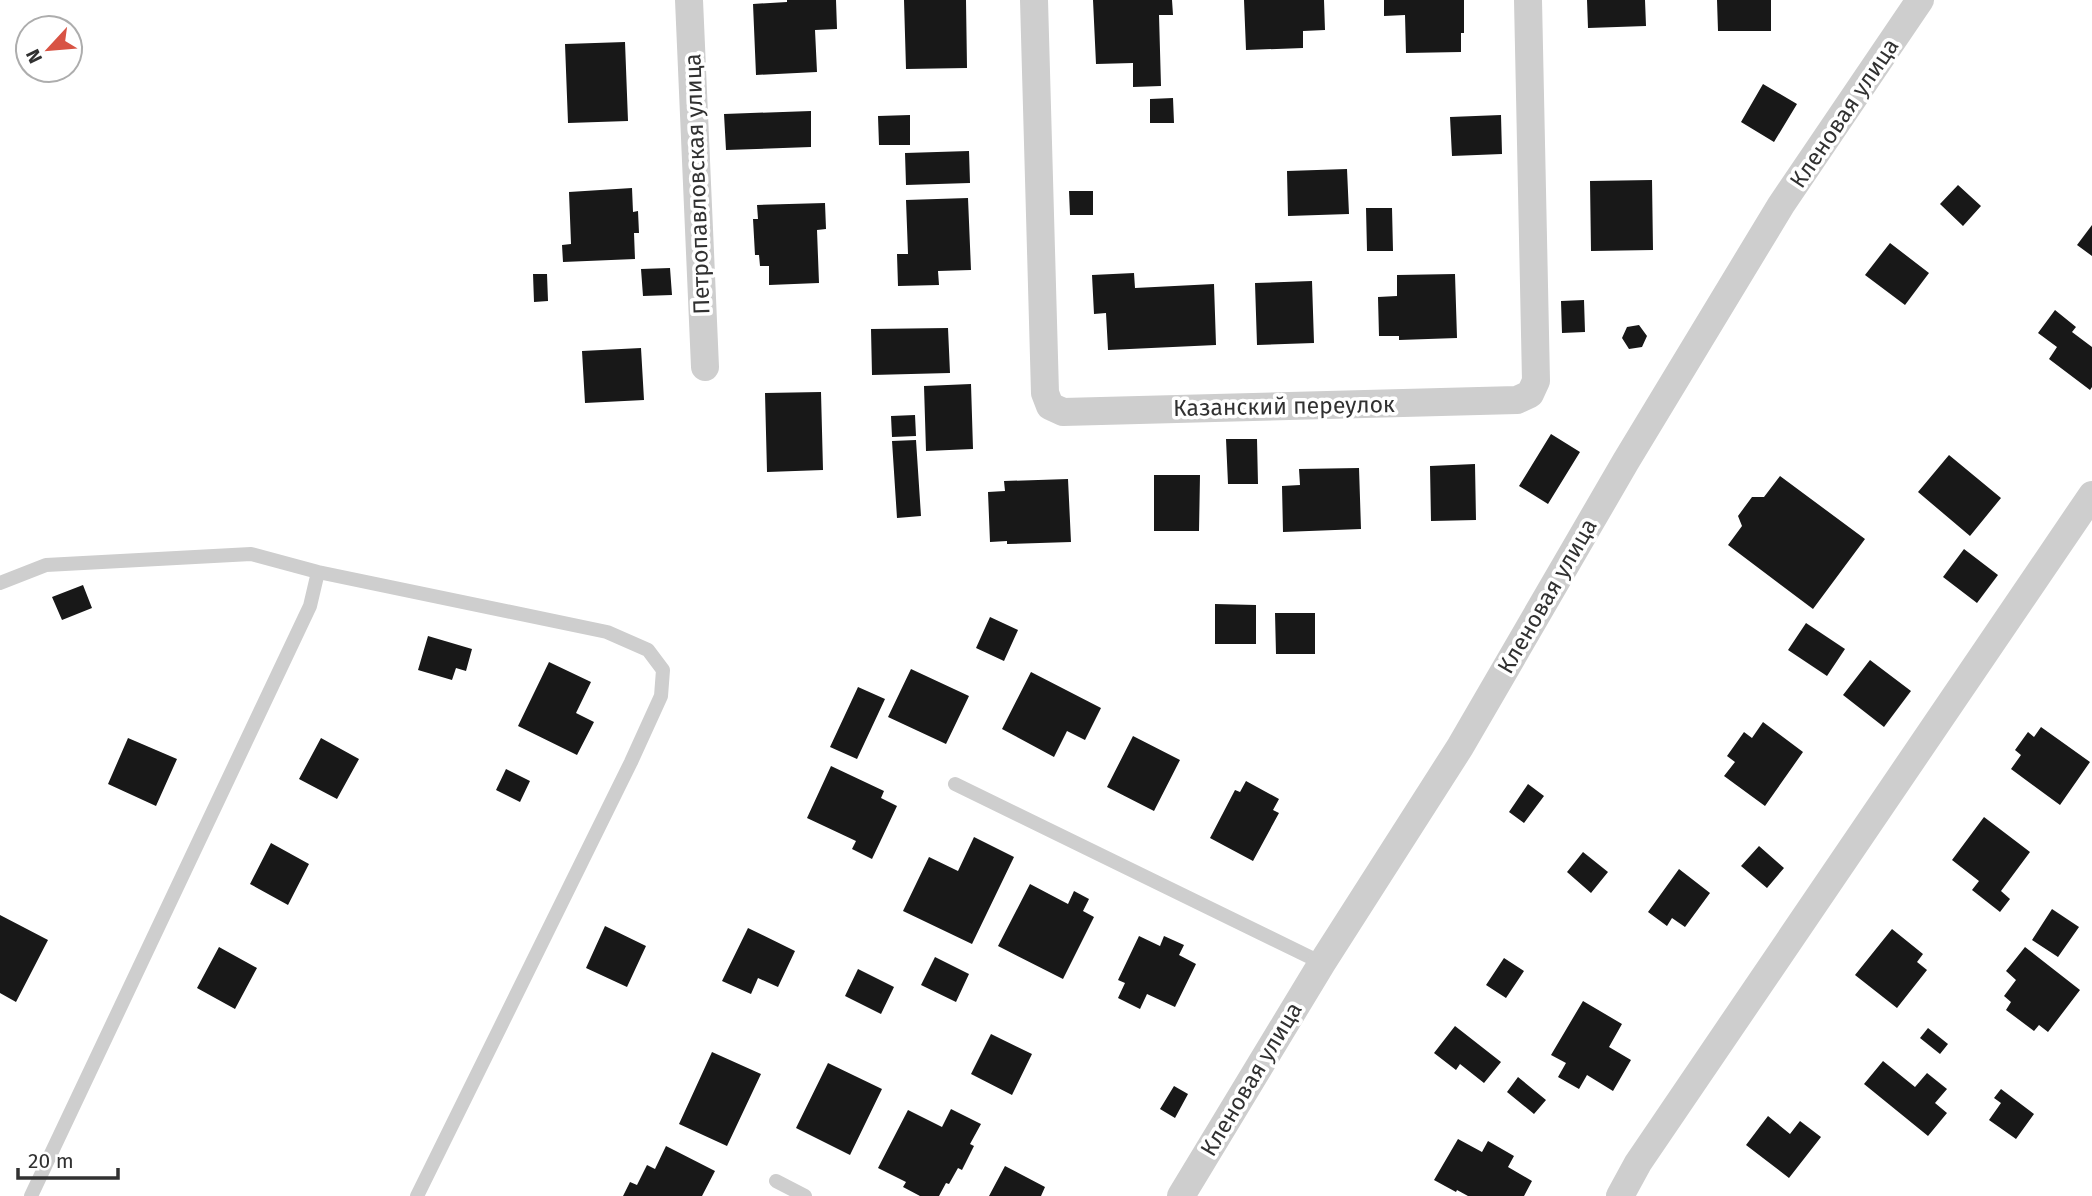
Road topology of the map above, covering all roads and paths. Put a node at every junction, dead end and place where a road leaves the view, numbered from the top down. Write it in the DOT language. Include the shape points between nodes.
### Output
graph roads {
  1 [pos="689,0"];
  2 [pos="1034,0"];
  3 [pos="1528,0"];
  4 [pos="1920,0"];
  5 [pos="705,367"];
  6 [pos="2092,495"];
  7 [pos="318,572"];
  8 [pos="0,583"];
  9 [pos="956,783"];
  10 [pos="1322,963"];
  11 [pos="776,1181"];
  12 [pos="31,1196"];
  13 [pos="417,1196"];
  14 [pos="805,1196"];
  15 [pos="1181,1196"];
  16 [pos="1620,1196"];
  1 -- 5 [label="street, Петропавловская улица"];
  2 -- 3 [label="street, Казанский переулок" via="1045,393 1050,406 1063,412 1517,400 1530,394 1536,381"];
  4 -- 10 [label="street, Кленовая улица" via="1773,217 1460,747"];
  6 -- 16 [label="street"];
  7 -- 8 [label="lane" via="251,554 46,565"];
  7 -- 12 [label="lane" via="310,606"];
  7 -- 13 [label="lane" via="607,632 648,650 663,670 661,696 636,751"];
  9 -- 10 [label="lane"];
  10 -- 15 [label="street, Кленовая улица"];
  11 -- 14 [label="lane"];
}
